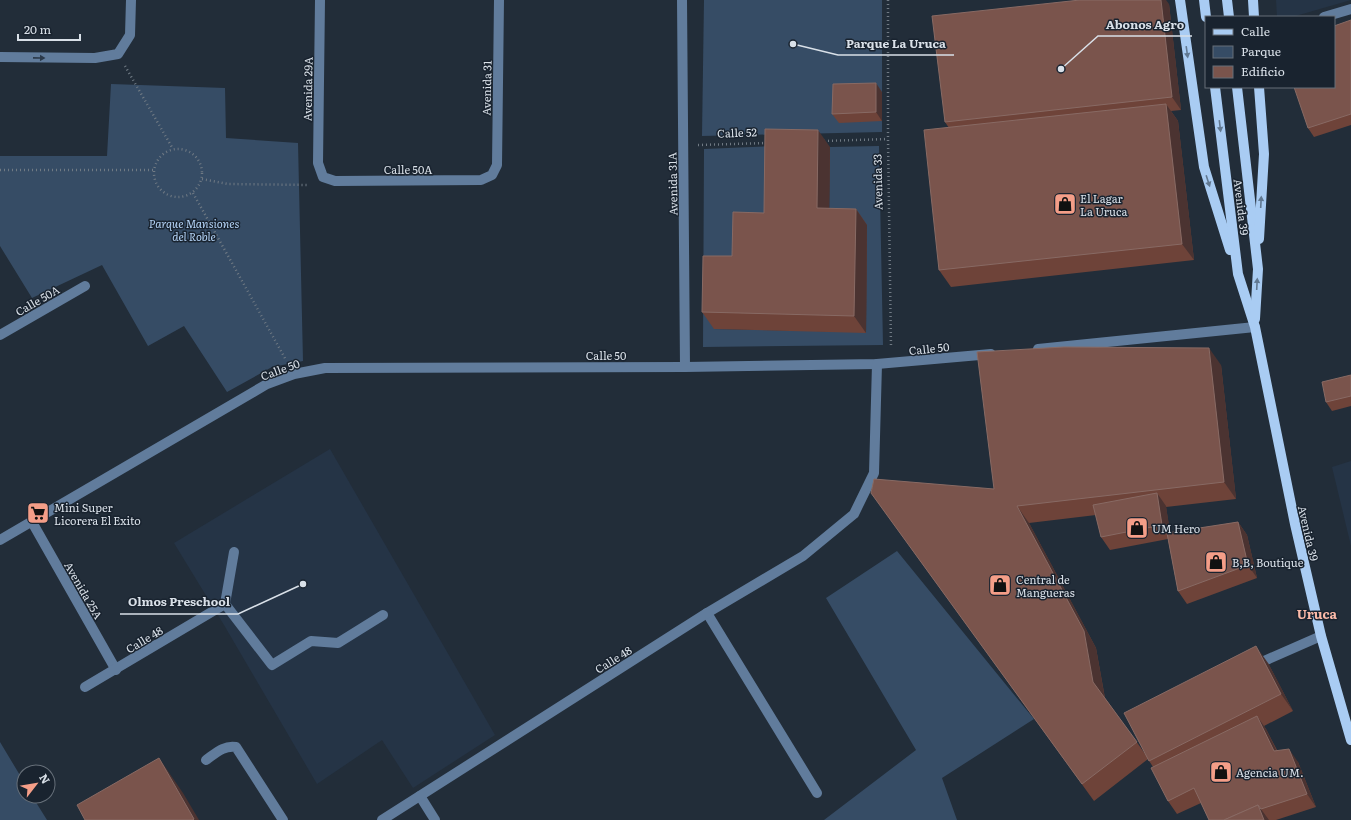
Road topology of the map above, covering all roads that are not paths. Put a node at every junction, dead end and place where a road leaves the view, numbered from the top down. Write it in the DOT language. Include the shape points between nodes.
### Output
graph roads {
  1 [pos="131,0"];
  2 [pos="320,0"];
  3 [pos="499,0"];
  4 [pos="682,0"];
  5 [pos="1180,0"];
  6 [pos="1204,0"];
  7 [pos="1227,0"];
  8 [pos="1253,0"];
  9 [pos="1351,9"];
  10 [pos="1206,16"];
  11 [pos="1229,16"];
  12 [pos="1254,16"];
  13 [pos="1327,16"];
  14 [pos="0,57"];
  15 [pos="1215,88"];
  16 [pos="1237,88"];
  17 [pos="1259,88"];
  18 [pos="492,175"];
  19 [pos="324,177"];
  20 [pos="1258,269"];
  21 [pos="1238,274"];
  22 [pos="85,286"];
  23 [pos="1255,328"];
  24 [pos="0,335"];
  25 [pos="1025,350"];
  26 [pos="1002,352"];
  27 [pos="877,364"];
  28 [pos="685,367"];
  29 [pos="32,522"];
  30 [pos="0,540"];
  31 [pos="234,552"];
  32 [pos="225,604"];
  33 [pos="707,613"];
  34 [pos="383,615"];
  35 [pos="1321,636"];
  36 [pos="116,670"];
  37 [pos="1245,670"];
  38 [pos="85,687"];
  39 [pos="1351,740"];
  40 [pos="206,760"];
  41 [pos="817,793"];
  42 [pos="420,796"];
  43 [pos="283,820"];
  44 [pos="382,820"];
  45 [pos="434,820"];
  14 -- 1 [label="street, one-way" via="95,58 118,54 130,35"];
  2 -- 19 [label="street, Avenida 29A" via="318,163"];
  3 -- 18 [label="street, Avenida 31" via="497,166"];
  4 -- 28 [label="street, Avenida 31A"];
  5 -- 21 [label="main road, one-way" via="1204,167"];
  6 -- 10 [label="main road"];
  7 -- 11 [label="main road"];
  8 -- 12 [label="main road"];
  9 -- 13 [label="street"];
  15 -- 21 [label="main road, Avenida 39, one-way"];
  16 -- 20 [label="main road, Avenida 39"];
  20 -- 17 [label="main road, one-way" via="1264,154"];
  18 -- 19 [label="street, Calle 50A" via="481,180 336,181"];
  23 -- 20 [label="main road, Avenida 39, one-way"];
  21 -- 23 [label="main road, Avenida 39"];
  22 -- 24 [label="street, Calle 50A"];
  23 -- 25 [label="street"];
  23 -- 35 [label="main road, Avenida 39"];
  26 -- 27 [label="street, Calle 50"];
  27 -- 28 [label="street, Calle 50"];
  27 -- 33 [label="street, Calle 48" via="874,473 854,514 804,556"];
  28 -- 29 [label="street, Calle 50" via="325,368 294,374 267,384"];
  29 -- 30 [label="street, Calle 50"];
  29 -- 36 [label="street, Avenida 25A"];
  31 -- 32 [label="street"];
  32 -- 34 [label="street" via="272,665 311,642 338,643"];
  32 -- 36 [label="street, Calle 48"];
  33 -- 41 [label="street"];
  33 -- 42 [label="street, Calle 48"];
  35 -- 37 [label="street"];
  35 -- 39 [label="main road, Avenida 39"];
  36 -- 38 [label="street, Calle 48"];
  40 -- 43 [label="street" via="225,747 236,747"];
  42 -- 44 [label="street, Calle 48"];
  42 -- 45 [label="street"];
}
